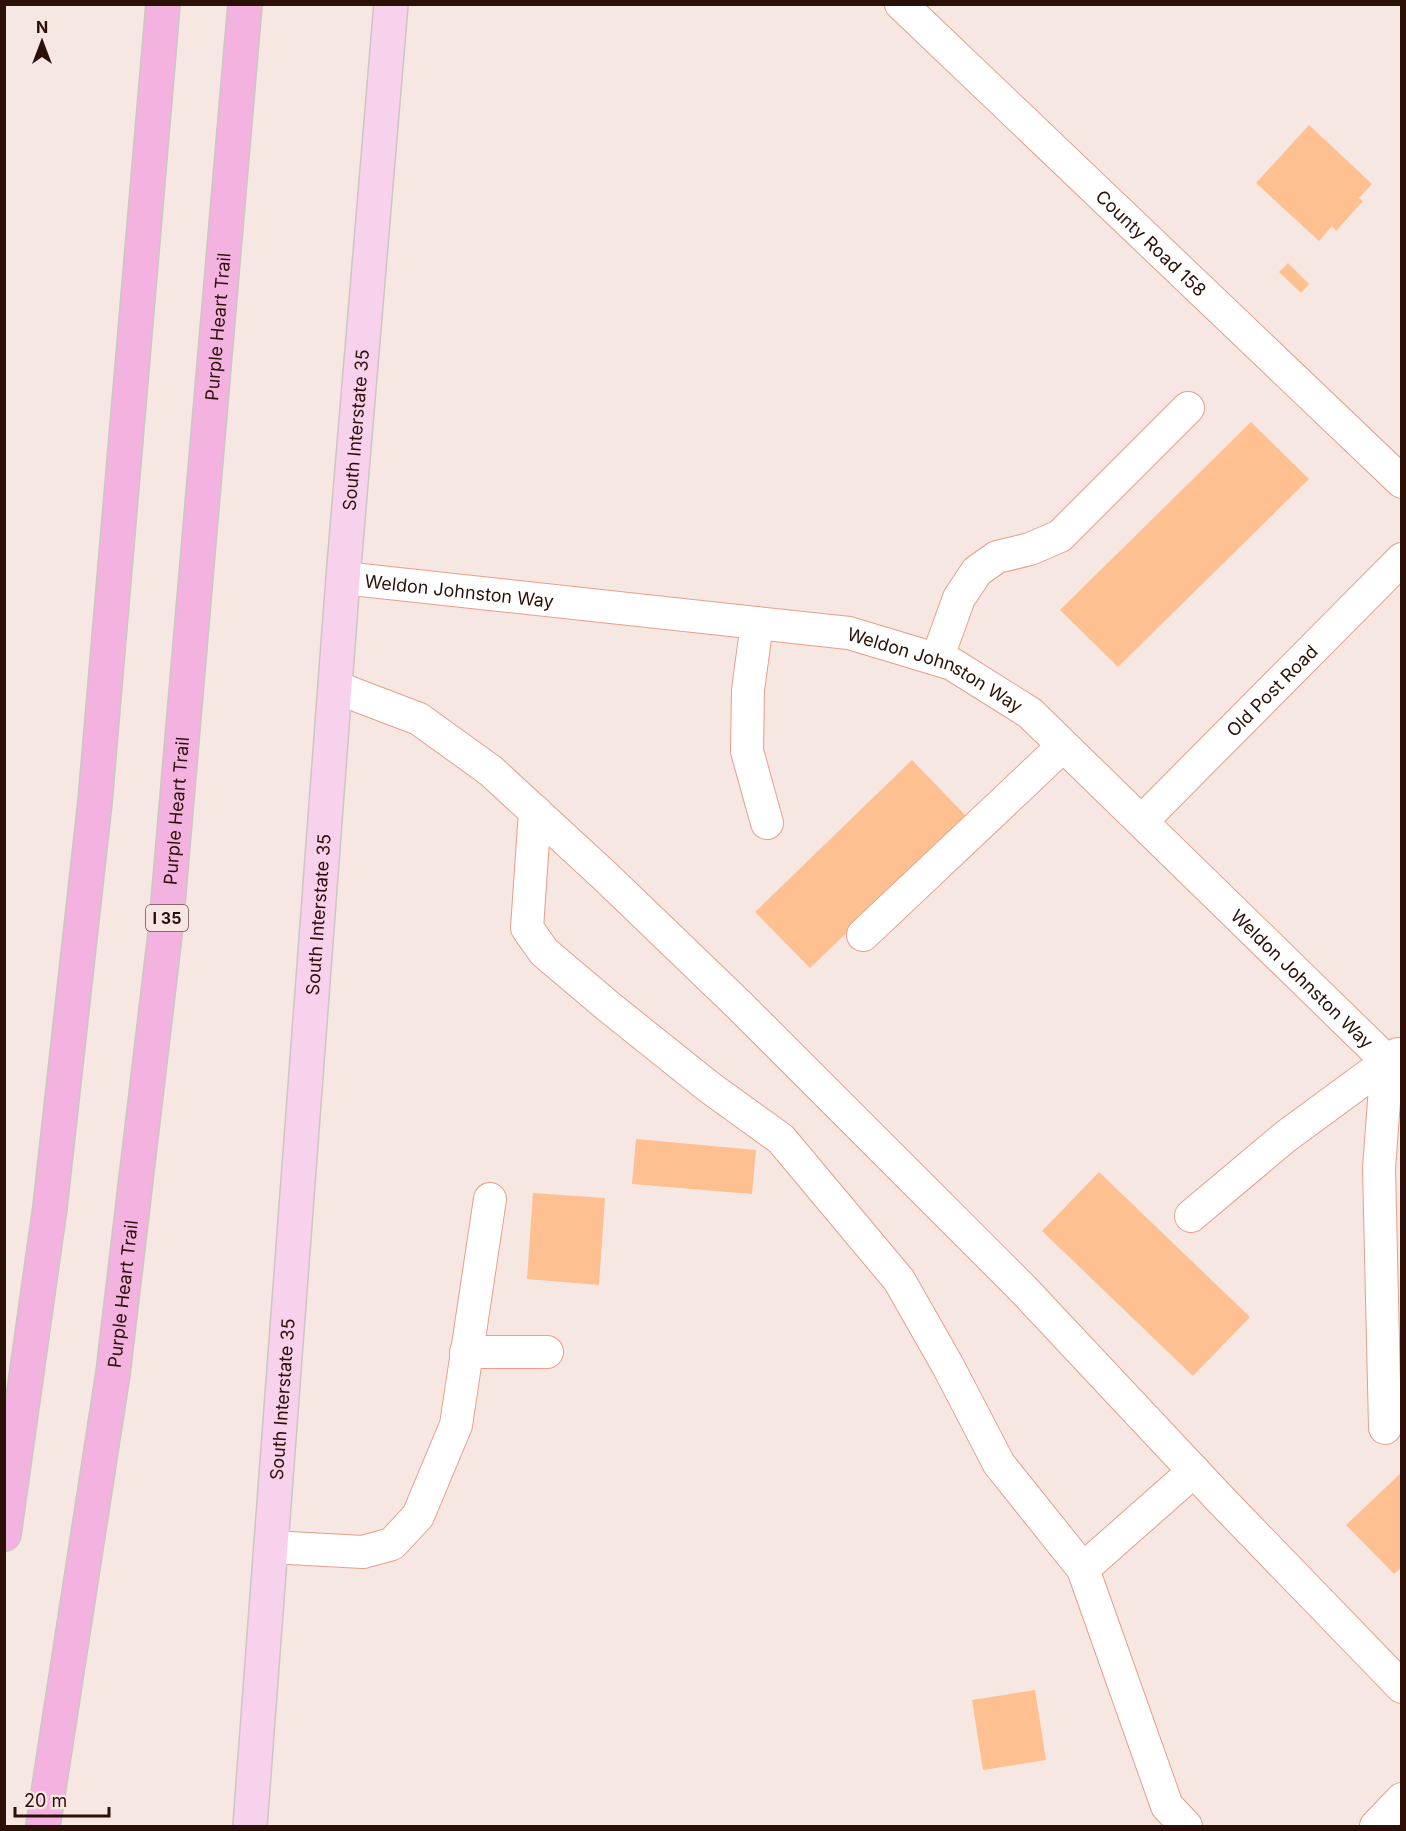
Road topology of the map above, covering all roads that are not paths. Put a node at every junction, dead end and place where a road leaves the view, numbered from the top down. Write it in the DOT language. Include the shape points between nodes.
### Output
graph roads {
  1 [pos="163,4"];
  2 [pos="245,4"];
  3 [pos="391,4"];
  4 [pos="901,4"];
  5 [pos="1188,408"];
  6 [pos="1401,482"];
  7 [pos="1401,559"];
  8 [pos="343,578"];
  9 [pos="757,623"];
  10 [pos="937,659"];
  11 [pos="334,687"];
  12 [pos="1064,746"];
  13 [pos="535,811"];
  14 [pos="1142,821"];
  15 [pos="766,823"];
  16 [pos="863,935"];
  17 [pos="1397,1061"];
  18 [pos="490,1199"];
  19 [pos="1191,1216"];
  20 [pos="466,1352"];
  21 [pos="547,1352"];
  22 [pos="1385,1428"];
  23 [pos="1194,1471"];
  24 [pos="4,1534"];
  25 [pos="271,1547"];
  26 [pos="1083,1569"];
  27 [pos="1401,1687"];
  28 [pos="1401,1799"];
  29 [pos="43,1827"];
  30 [pos="250,1827"];
  31 [pos="1185,1827"];
  32 [pos="1376,1827"];
  1 -- 24 [label="highway" via="95,802 50,1207"];
  2 -- 29 [label="highway, Purple Heart Trail / I 35" via="166,926 113,1373"];
  3 -- 8 [label="main road, South Interstate 35"];
  4 -- 6 [label="street, County Road 158"];
  5 -- 10 [label="street" via="1060,536 997,557 977,571 959,598"];
  7 -- 14 [label="street, Old Post Road"];
  8 -- 9 [label="street, Weldon Johnston Way"];
  8 -- 11 [label="main road, South Interstate 35"];
  9 -- 10 [label="street, Weldon Johnston Way" via="849,633"];
  9 -- 15 [label="street" via="748,690 747,751"];
  10 -- 12 [label="street, Weldon Johnston Way" via="952,664 1030,713"];
  11 -- 13 [label="street" via="419,719 491,771"];
  11 -- 25 [label="main road, South Interstate 35"];
  12 -- 14 [label="street, Weldon Johnston Way"];
  12 -- 16 [label="street"];
  13 -- 23 [label="street" via="731,997 1022,1288"];
  13 -- 26 [label="street" via="527,928 544,952 709,1087 781,1139 899,1280 999,1464"];
  14 -- 17 [label="street, Weldon Johnston Way"];
  17 -- 19 [label="street" via="1285,1137"];
  17 -- 22 [label="street" via="1379,1168"];
  18 -- 20 [label="street"];
  20 -- 21 [label="street"];
  20 -- 25 [label="street" via="456,1425 418,1516 392,1544 363,1552"];
  23 -- 26 [label="street"];
  23 -- 27 [label="street"];
  25 -- 30 [label="main road, South Interstate 35"];
  26 -- 31 [label="street" via="1167,1806"];
  28 -- 32 [label="street"];
}
